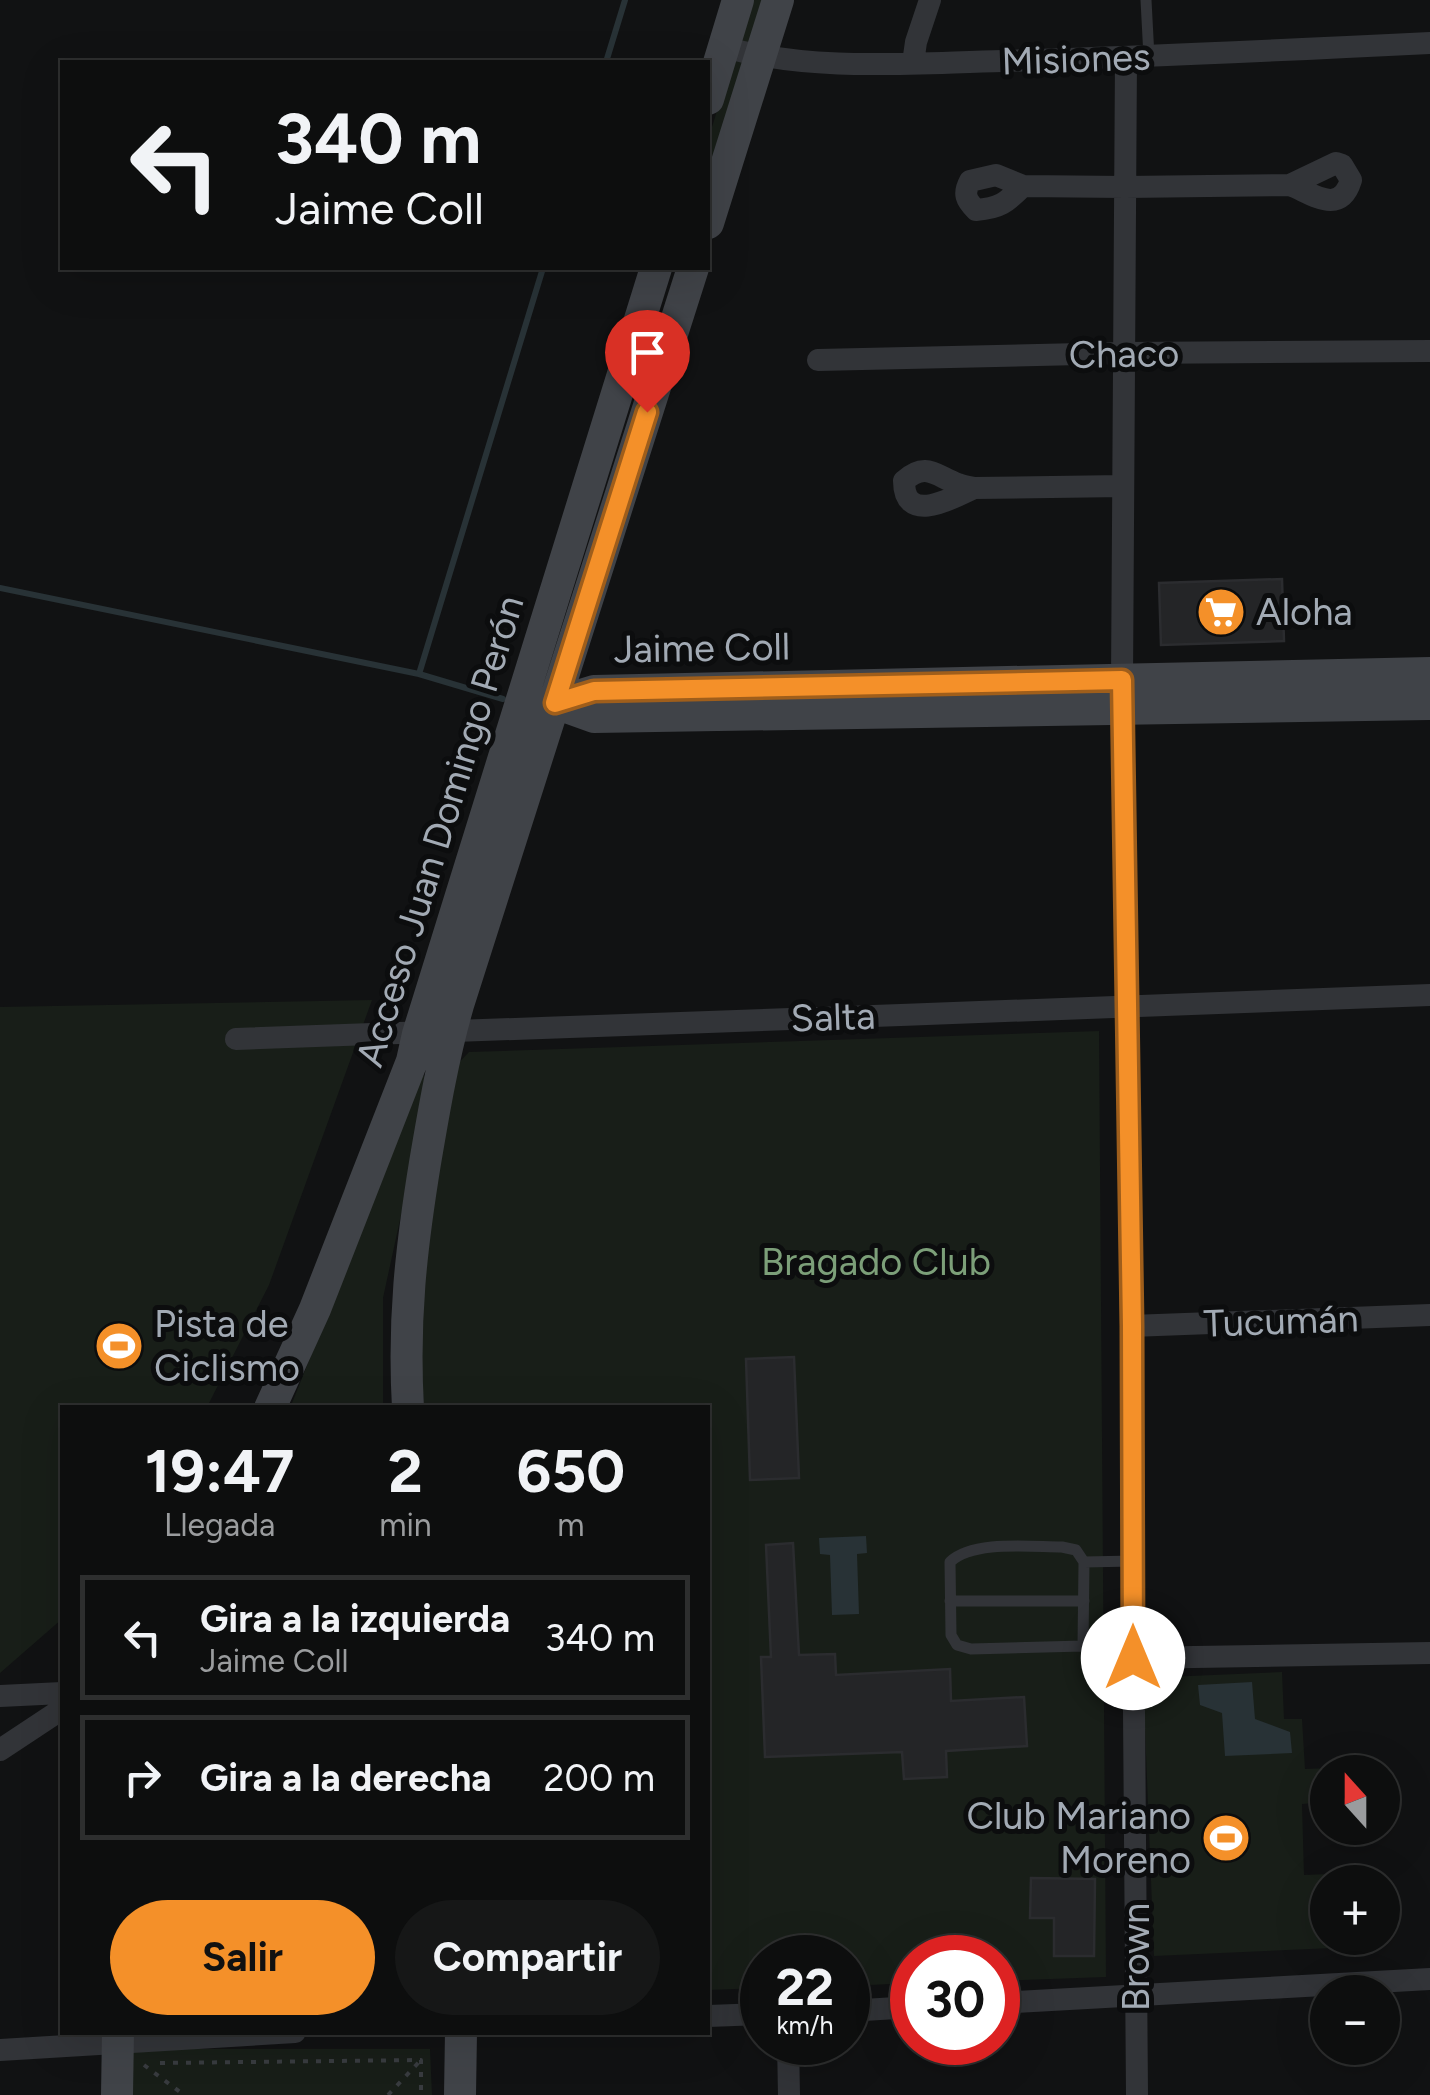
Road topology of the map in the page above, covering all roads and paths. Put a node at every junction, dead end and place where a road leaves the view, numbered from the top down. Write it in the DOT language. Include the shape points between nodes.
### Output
graph roads {
  1 [pos="738,0"];
  2 [pos="778,0"];
  3 [pos="930,0"];
  4 [pos="1146,0"];
  5 [pos="1430,43"];
  6 [pos="723,47"];
  7 [pos="760,57"];
  8 [pos="1138,57"];
  9 [pos="914,63"];
  10 [pos="710,91"];
  11 [pos="1290,184"];
  12 [pos="1023,186"];
  13 [pos="1125,188"];
  14 [pos="710,218"];
  15 [pos="655,270"];
  16 [pos="693,270"];
  17 [pos="1430,350"];
  18 [pos="1124,353"];
  19 [pos="818,360"];
  20 [pos="1123,486"];
  21 [pos="974,488"];
  22 [pos="1430,673"];
  23 [pos="1122,695"];
  24 [pos="539,703"];
  25 [pos="1430,704"];
  26 [pos="1430,995"];
  27 [pos="1128,1005"];
  28 [pos="434,1034"];
  29 [pos="236,1039"];
  30 [pos="1430,1316"];
  31 [pos="1132,1326"];
  32 [pos="271,1405"];
  33 [pos="408,1405"];
  34 [pos="1132,1561"];
  35 [pos="1084,1562"];
  36 [pos="950,1601"];
  37 [pos="1084,1602"];
  38 [pos="1083,1646"];
  39 [pos="1430,1654"];
  40 [pos="1133,1658"];
  41 [pos="60,1693"];
  42 [pos="0,1696"];
  43 [pos="60,1710"];
  44 [pos="0,1750"];
  45 [pos="1430,1979"];
  46 [pos="1136,1996"];
  47 [pos="1020,2002"];
  48 [pos="740,2015"];
  49 [pos="710,2016"];
  50 [pos="259,2035"];
  51 [pos="461,2035"];
  52 [pos="125,2046"];
  53 [pos="0,2050"];
  54 [pos="421,2060"];
  55 [pos="788,2065"];
  56 [pos="129,2087"];
  57 [pos="184,2095"];
  58 [pos="388,2095"];
  59 [pos="421,2095"];
  60 [pos="460,2095"];
  61 [pos="788,2095"];
  62 [pos="1137,2095"];
  1 -- 6 [label="main road"];
  2 -- 7 [label="main road"];
  3 -- 9 [label="street"];
  4 -- 8 [label="lane"];
  5 -- 8 [label="street, Misiones"];
  6 -- 7 [label="street, Misiones"];
  6 -- 10 [label="main road"];
  7 -- 9 [label="street, Misiones" via="836,66"];
  7 -- 14 [label="main road"];
  8 -- 9 [label="street, Misiones"];
  8 -- 13 [label="street, Brown"];
  11 -- 13 [label="street"];
  12 -- 13 [label="street"];
  13 -- 18 [label="street, Brown"];
  15 -- 24 [label="main road, Acceso Juan Domingo Perón"];
  16 -- 24 [label="main road, Acceso Juan Domingo Perón"];
  17 -- 18 [label="street, Chaco"];
  18 -- 19 [label="street, Chaco"];
  18 -- 20 [label="street, Brown"];
  20 -- 21 [label="street"];
  20 -- 23 [label="street, Brown"];
  22 -- 23 [label="main road, Jaime Coll"];
  23 -- 24 [label="main road, Jaime Coll" via="594,717"];
  23 -- 25 [label="main road, Jaime Coll"];
  23 -- 27 [label="street, Brown"];
  24 -- 28 [label="main road, Acceso Juan Domingo Perón"];
  26 -- 27 [label="street, Salta"];
  27 -- 28 [label="street, Salta"];
  27 -- 31 [label="street, Brown"];
  28 -- 29 [label="street, Salta"];
  28 -- 32 [label="main road, Acceso Juan Domingo Perón" via="412,1060"];
  28 -- 33 [label="main road, Acceso Juan Domingo Perón" via="441,1070 411,1248"];
  30 -- 31 [label="street, Tucumán"];
  31 -- 34 [label="street, Brown"];
  34 -- 35 [label="lane"];
  34 -- 40 [label="street, Brown"];
  35 -- 36 [label="lane" via="1062,1546 973,1549 950,1562"];
  35 -- 37 [label="lane"];
  36 -- 37 [label="lane"];
  36 -- 38 [label="lane" via="950,1635 957,1645"];
  37 -- 38 [label="lane"];
  38 -- 40 [label="lane" via="1092,1655"];
  39 -- 40 [label="street"];
  40 -- 46 [label="street, Brown"];
  41 -- 42 [label="street"];
  43 -- 44 [label="street"];
  45 -- 46 [label="street"];
  46 -- 47 [label="street"];
  46 -- 62 [label="street, Brown"];
  48 -- 49 [label="street"];
  50 -- 52 [label="street"];
  51 -- 60 [label="main road"];
  52 -- 53 [label="street"];
  52 -- 54 [label="path"];
  52 -- 56 [label="main road"];
  52 -- 56 [label="path"];
  52 -- 57 [label="path"];
  54 -- 58 [label="path"];
  54 -- 59 [label="path"];
  55 -- 61 [label="street"];
}
